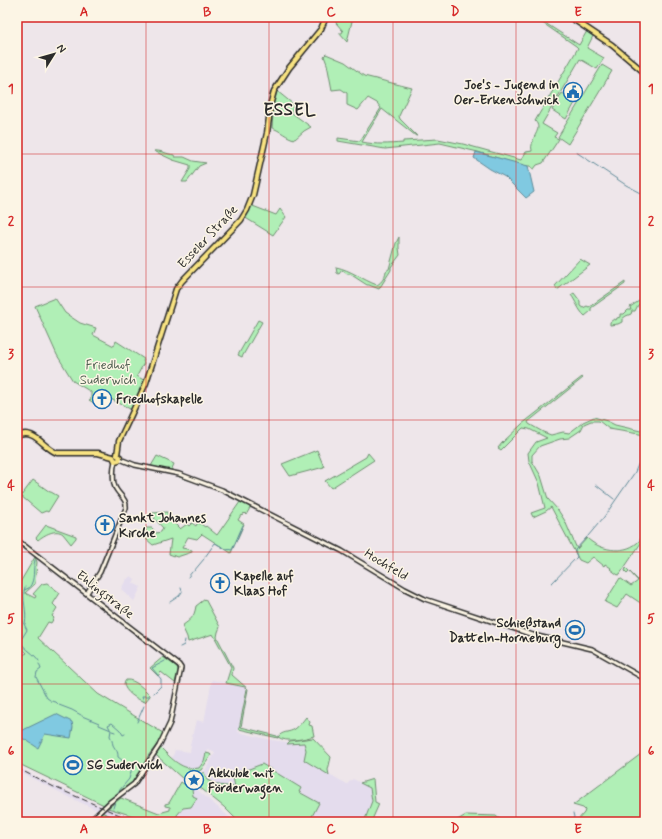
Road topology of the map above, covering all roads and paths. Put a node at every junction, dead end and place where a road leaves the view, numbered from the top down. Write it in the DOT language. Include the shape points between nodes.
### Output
graph roads {
  1 [pos="326,17"];
  2 [pos="570,17"];
  3 [pos="645,73"];
  4 [pos="17,436"];
  5 [pos="116,458"];
  6 [pos="17,540"];
  7 [pos="88,593"];
  8 [pos="645,678"];
  9 [pos="89,822"];
  1 -- 5 [label="main road, Esseler Straße" via="321,29 274,91 263,154 247,210 241,220 176,289 146,383 119,441"];
  2 -- 3 [label="main road"];
  4 -- 5 [label="main road" via="31,434 57,453 98,453"];
  5 -- 7 [label="street" via="114,486 127,504 100,572"];
  5 -- 8 [label="street, Hochfeld" via="135,465 179,474 215,487 342,551 417,596 533,635 592,649"];
  6 -- 7 [label="street, Ehlingstraße"];
  7 -- 9 [label="street, Ehlingstraße" via="182,670 172,717 159,746 134,784"];
}
